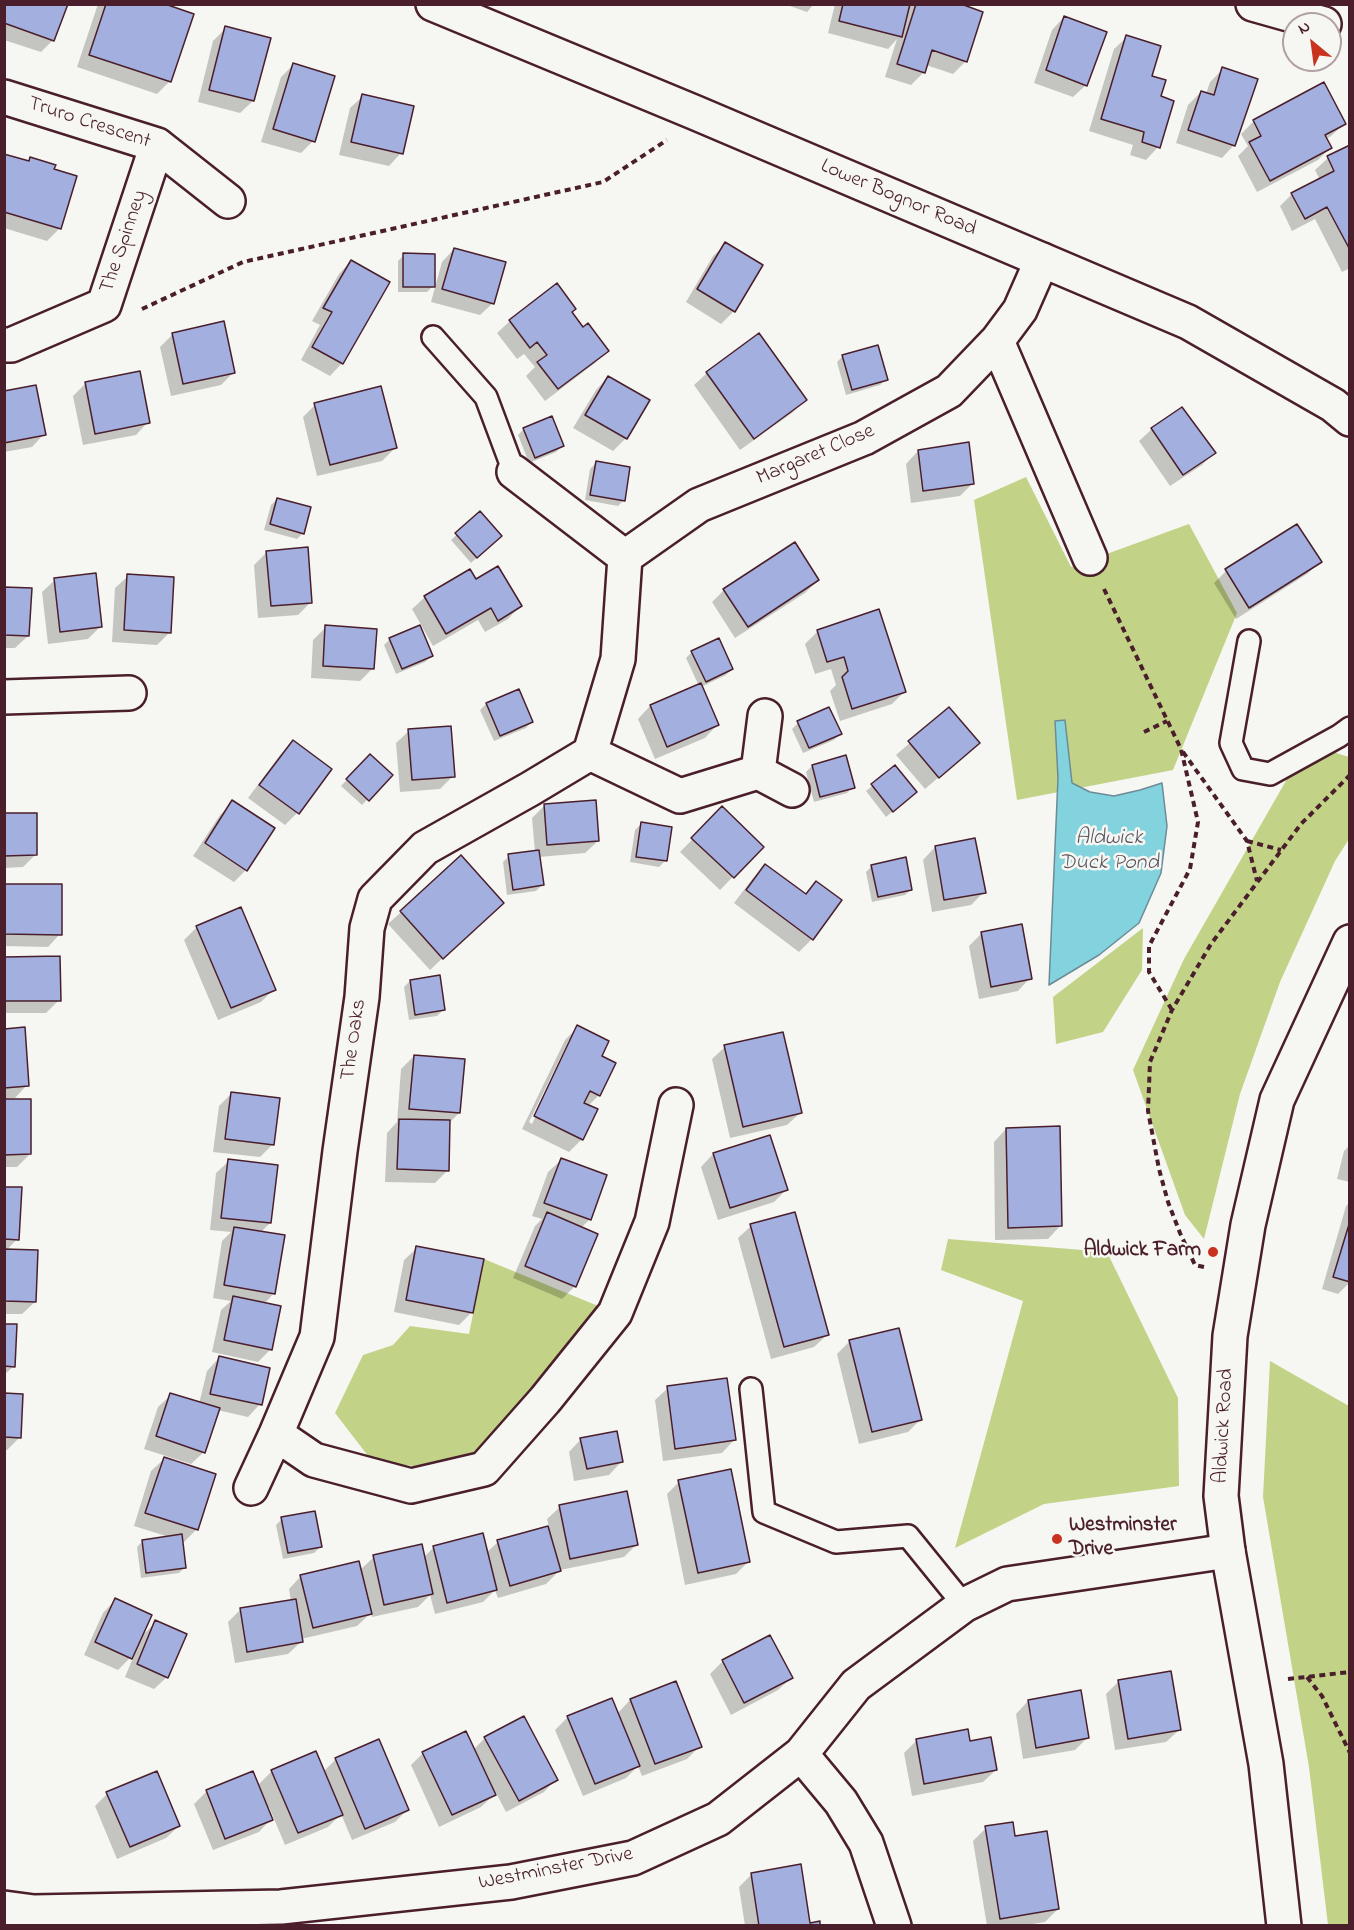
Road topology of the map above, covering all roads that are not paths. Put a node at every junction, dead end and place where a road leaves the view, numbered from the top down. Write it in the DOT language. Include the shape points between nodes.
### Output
graph roads {
  1 [pos="433,4"];
  2 [pos="1253,4"];
  3 [pos="1282,12"];
  4 [pos="4,97"];
  5 [pos="158,145"];
  6 [pos="228,201"];
  7 [pos="1042,260"];
  8 [pos="433,337"];
  9 [pos="997,341"];
  10 [pos="4,345"];
  11 [pos="1350,419"];
  12 [pos="514,472"];
  13 [pos="626,557"];
  14 [pos="1090,558"];
  15 [pos="1249,641"];
  16 [pos="129,693"];
  17 [pos="4,697"];
  18 [pos="765,716"];
  19 [pos="1350,728"];
  20 [pos="590,753"];
  21 [pos="758,772"];
  22 [pos="792,790"];
  23 [pos="1350,942"];
  24 [pos="676,1105"];
  25 [pos="751,1389"];
  26 [pos="276,1434"];
  27 [pos="250,1488"];
  28 [pos="1228,1551"];
  29 [pos="964,1605"];
  30 [pos="801,1754"];
  31 [pos="4,1908"];
  32 [pos="894,1926"];
  33 [pos="1284,1926"];
  1 -- 7 [label="street, Lower Bognor Road"];
  2 -- 3 [label="street"];
  4 -- 5 [label="street, Truro Crescent"];
  5 -- 6 [label="street, Truro Crescent"];
  5 -- 10 [label="street, The Spinney" via="104,305"];
  7 -- 9 [label="street, Margaret Close" via="1020,310"];
  7 -- 11 [label="street, Lower Bognor Road" via="1188,322 1334,405"];
  8 -- 12 [label="lane" via="486,398"];
  9 -- 13 [label="street, Margaret Close" via="950,391 864,438 699,505"];
  9 -- 14 [label="street"];
  12 -- 13 [label="street"];
  13 -- 20 [label="street" via="618,658"];
  15 -- 19 [label="lane" via="1231,743 1243,769 1270,774"];
  16 -- 17 [label="street"];
  18 -- 21 [label="street"];
  20 -- 21 [label="street" via="680,796"];
  20 -- 26 [label="street, The Oaks" via="425,848 375,899 367,928 362,997 316,1337"];
  21 -- 22 [label="street"];
  23 -- 28 [label="street, Aldwick Road" via="1276,1100 1248,1225 1230,1336 1221,1496"];
  24 -- 26 [label="street" via="652,1222 615,1313 484,1468 411,1486 314,1460"];
  25 -- 29 [label="lane" via="764,1512 836,1542 908,1536"];
  26 -- 27 [label="street, The Oaks"];
  28 -- 29 [label="street, Westminster Drive" via="1007,1584"];
  28 -- 33 [label="street, Aldwick Road" via="1266,1764"];
  29 -- 30 [label="street, Westminster Drive" via="855,1685"];
  30 -- 31 [label="street, Westminster Drive" via="718,1819 633,1858 511,1882 281,1907 34,1912"];
  30 -- 32 [label="street" via="841,1802 866,1843"];
}
